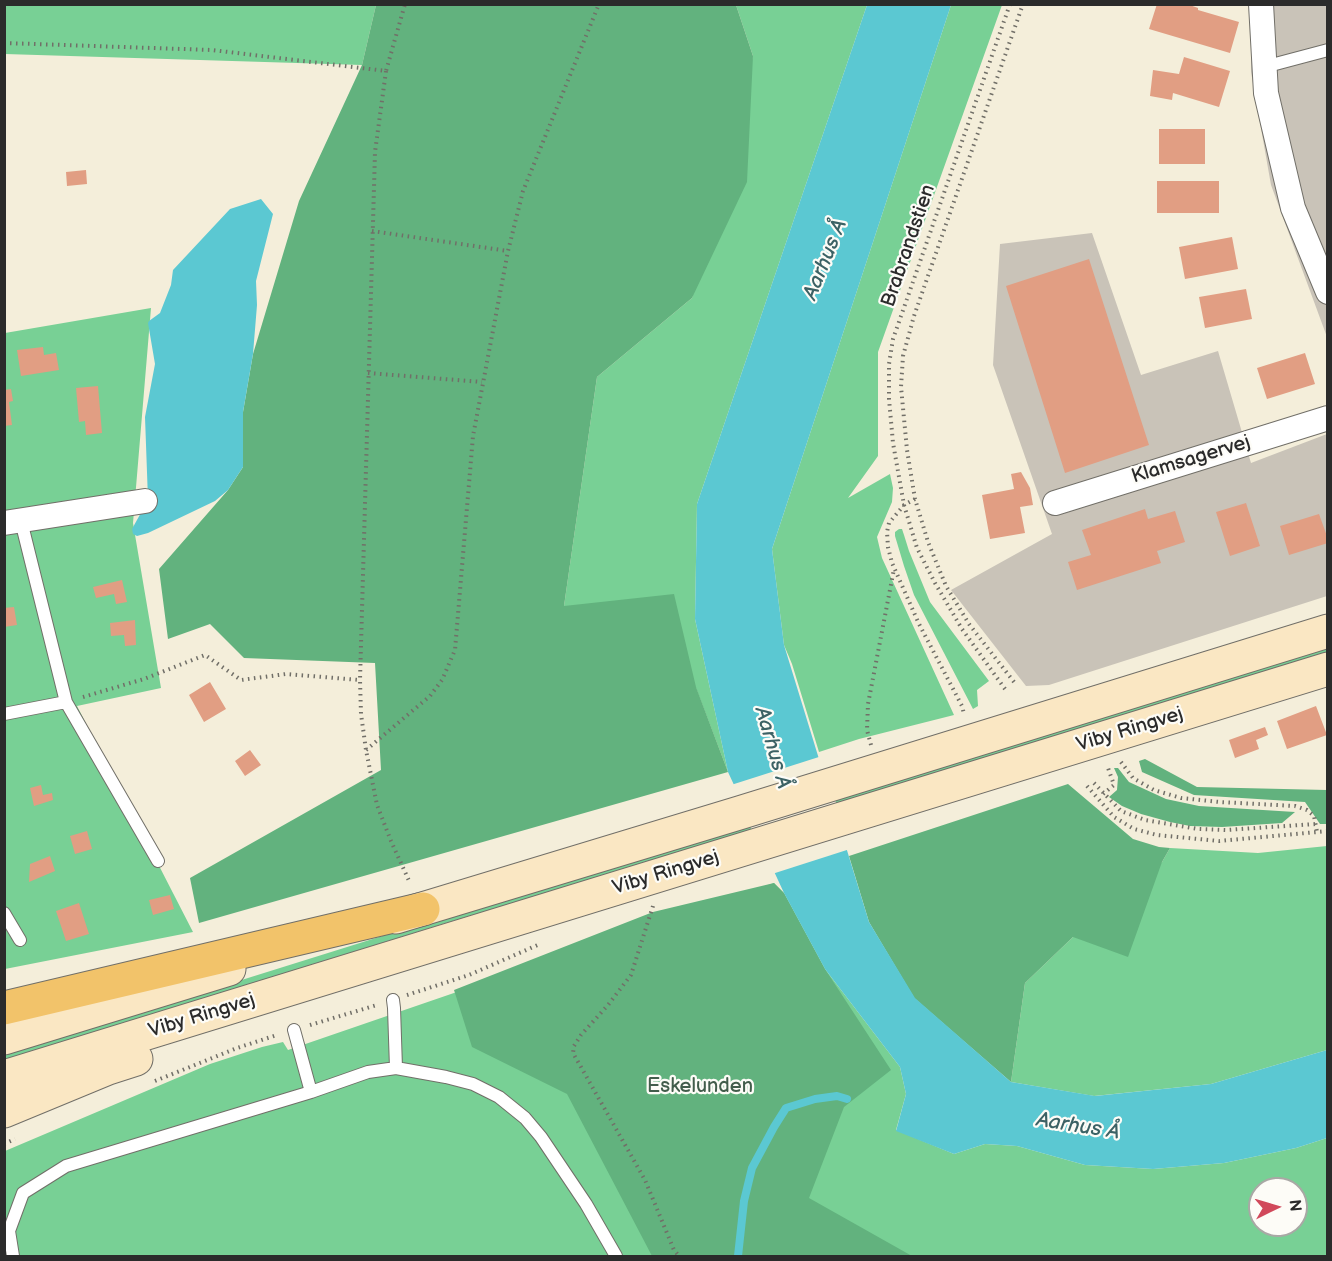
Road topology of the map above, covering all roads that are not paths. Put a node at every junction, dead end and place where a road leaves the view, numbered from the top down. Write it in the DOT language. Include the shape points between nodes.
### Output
graph roads {
  1 [pos="1261,4"];
  2 [pos="1328,50"];
  3 [pos="1264,67"];
  4 [pos="1328,292"];
  5 [pos="1328,418"];
  6 [pos="145,501"];
  7 [pos="1055,503"];
  8 [pos="13,522"];
  9 [pos="1328,631"];
  10 [pos="1328,669"];
  11 [pos="66,702"];
  12 [pos="4,714"];
  13 [pos="158,861"];
  14 [pos="612,890"];
  15 [pos="423,909"];
  16 [pos="4,913"];
  17 [pos="20,940"];
  18 [pos="393,1000"];
  19 [pos="4,1008"];
  20 [pos="294,1030"];
  21 [pos="4,1038"];
  22 [pos="396,1068"];
  23 [pos="4,1077"];
  24 [pos="311,1092"];
  25 [pos="10,1125"];
  26 [pos="13,1257"];
  27 [pos="616,1257"];
  1 -- 3 [label="street"];
  2 -- 3 [label="lane"];
  3 -- 4 [label="street" via="1266,93 1293,208"];
  5 -- 7 [label="street, Klamsagervej"];
  6 -- 8 [label="street"];
  8 -- 11 [label="lane"];
  9 -- 15 [label="main road, Viby Ringvej"];
  10 -- 14 [label="main road, Viby Ringvej" via="1106,752 845,818"];
  11 -- 12 [label="lane"];
  11 -- 13 [label="lane"];
  14 -- 23 [label="main road, Viby Ringvej"];
  14 -- 25 [label="main road" via="426,968 108,1068"];
  15 -- 19 [label="highway"];
  15 -- 21 [label="main road, Viby Ringvej"];
  16 -- 17 [label="lane"];
  18 -- 22 [label="lane"];
  20 -- 24 [label="lane"];
  22 -- 24 [label="lane" via="368,1072"];
  22 -- 27 [label="lane" via="473,1084 499,1097 525,1118 586,1204"];
  24 -- 26 [label="lane" via="66,1166 23,1193 9,1231"];
}
